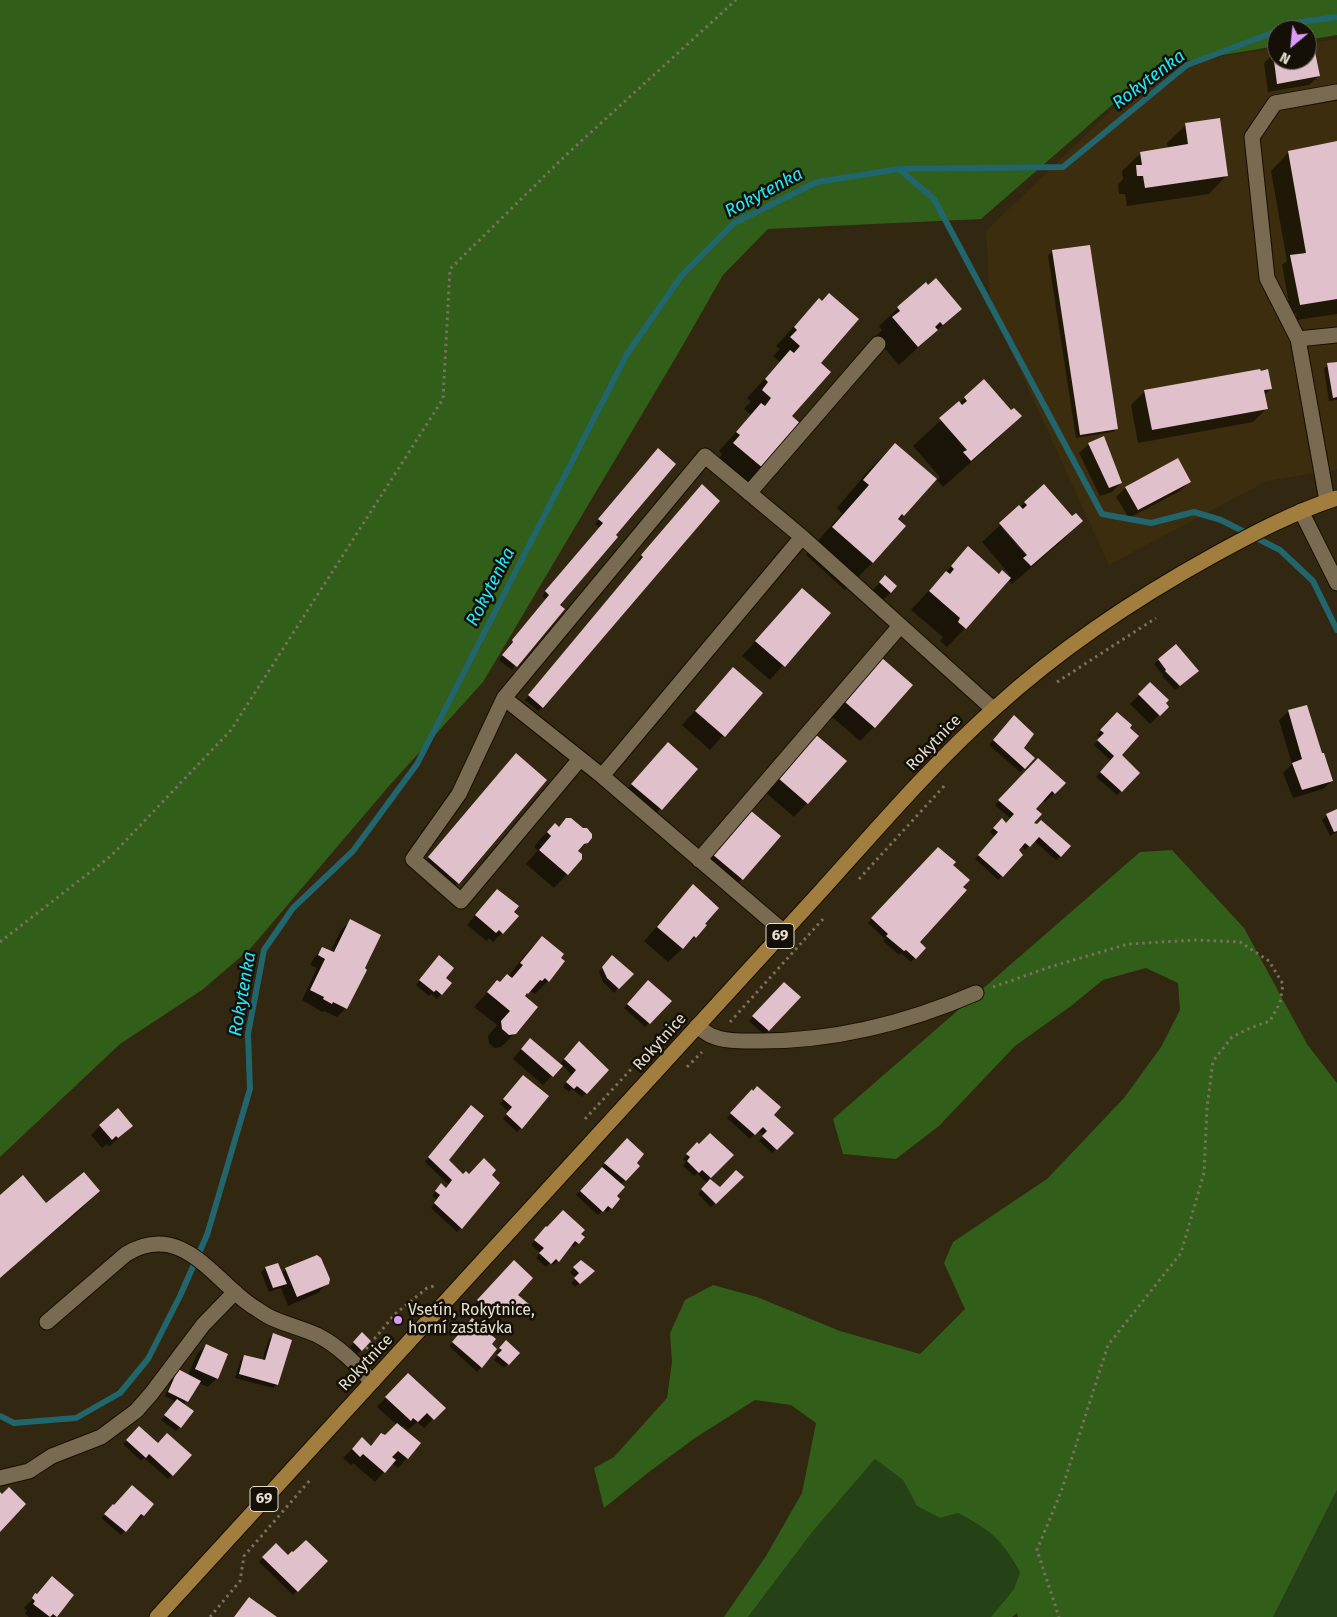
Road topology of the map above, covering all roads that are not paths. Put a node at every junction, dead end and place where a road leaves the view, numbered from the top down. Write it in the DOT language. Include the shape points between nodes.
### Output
graph roads {
  1 [pos="1337,92"];
  2 [pos="1337,335"];
  3 [pos="1298,339"];
  4 [pos="878,344"];
  5 [pos="750,493"];
  6 [pos="1332,499"];
  7 [pos="1301,511"];
  8 [pos="802,537"];
  9 [pos="1337,583"];
  10 [pos="900,626"];
  11 [pos="504,698"];
  12 [pos="993,709"];
  13 [pos="580,760"];
  14 [pos="602,776"];
  15 [pos="699,860"];
  16 [pos="784,932"];
  17 [pos="976,994"];
  18 [pos="698,1026"];
  19 [pos="235,1292"];
  20 [pos="46,1322"];
  21 [pos="372,1382"];
  22 [pos="0,1478"];
  23 [pos="156,1617"];
  1 -- 3 [label="street" via="1275,103 1252,137 1267,278"];
  2 -- 3 [label="street"];
  3 -- 6 [label="street"];
  4 -- 5 [label="street"];
  5 -- 8 [label="street"];
  5 -- 11 [label="street" via="705,456"];
  6 -- 7 [label="main road, 69"];
  7 -- 9 [label="street"];
  7 -- 12 [label="main road, Rokytnice / 69" via="1234,544 1143,596 1061,653"];
  8 -- 10 [label="street"];
  8 -- 14 [label="street"];
  10 -- 12 [label="street"];
  10 -- 15 [label="street"];
  11 -- 13 [label="street"];
  11 -- 13 [label="street" via="459,794 413,859 461,901"];
  12 -- 16 [label="main road, Rokytnice / 69" via="920,783"];
  13 -- 14 [label="street"];
  14 -- 15 [label="street"];
  15 -- 16 [label="street"];
  16 -- 18 [label="main road, Rokytnice / 69"];
  17 -- 18 [label="street" via="940,1008 851,1033 807,1040 748,1041 717,1037"];
  18 -- 21 [label="main road, Rokytnice / 69"];
  19 -- 20 [label="street" via="184,1251 170,1245 139,1246"];
  19 -- 21 [label="street" via="272,1318 317,1335 333,1345"];
  19 -- 22 [label="street" via="203,1325 136,1411 101,1437 52,1456 30,1471"];
  21 -- 23 [label="main road, Rokytnice / 69"];
}
